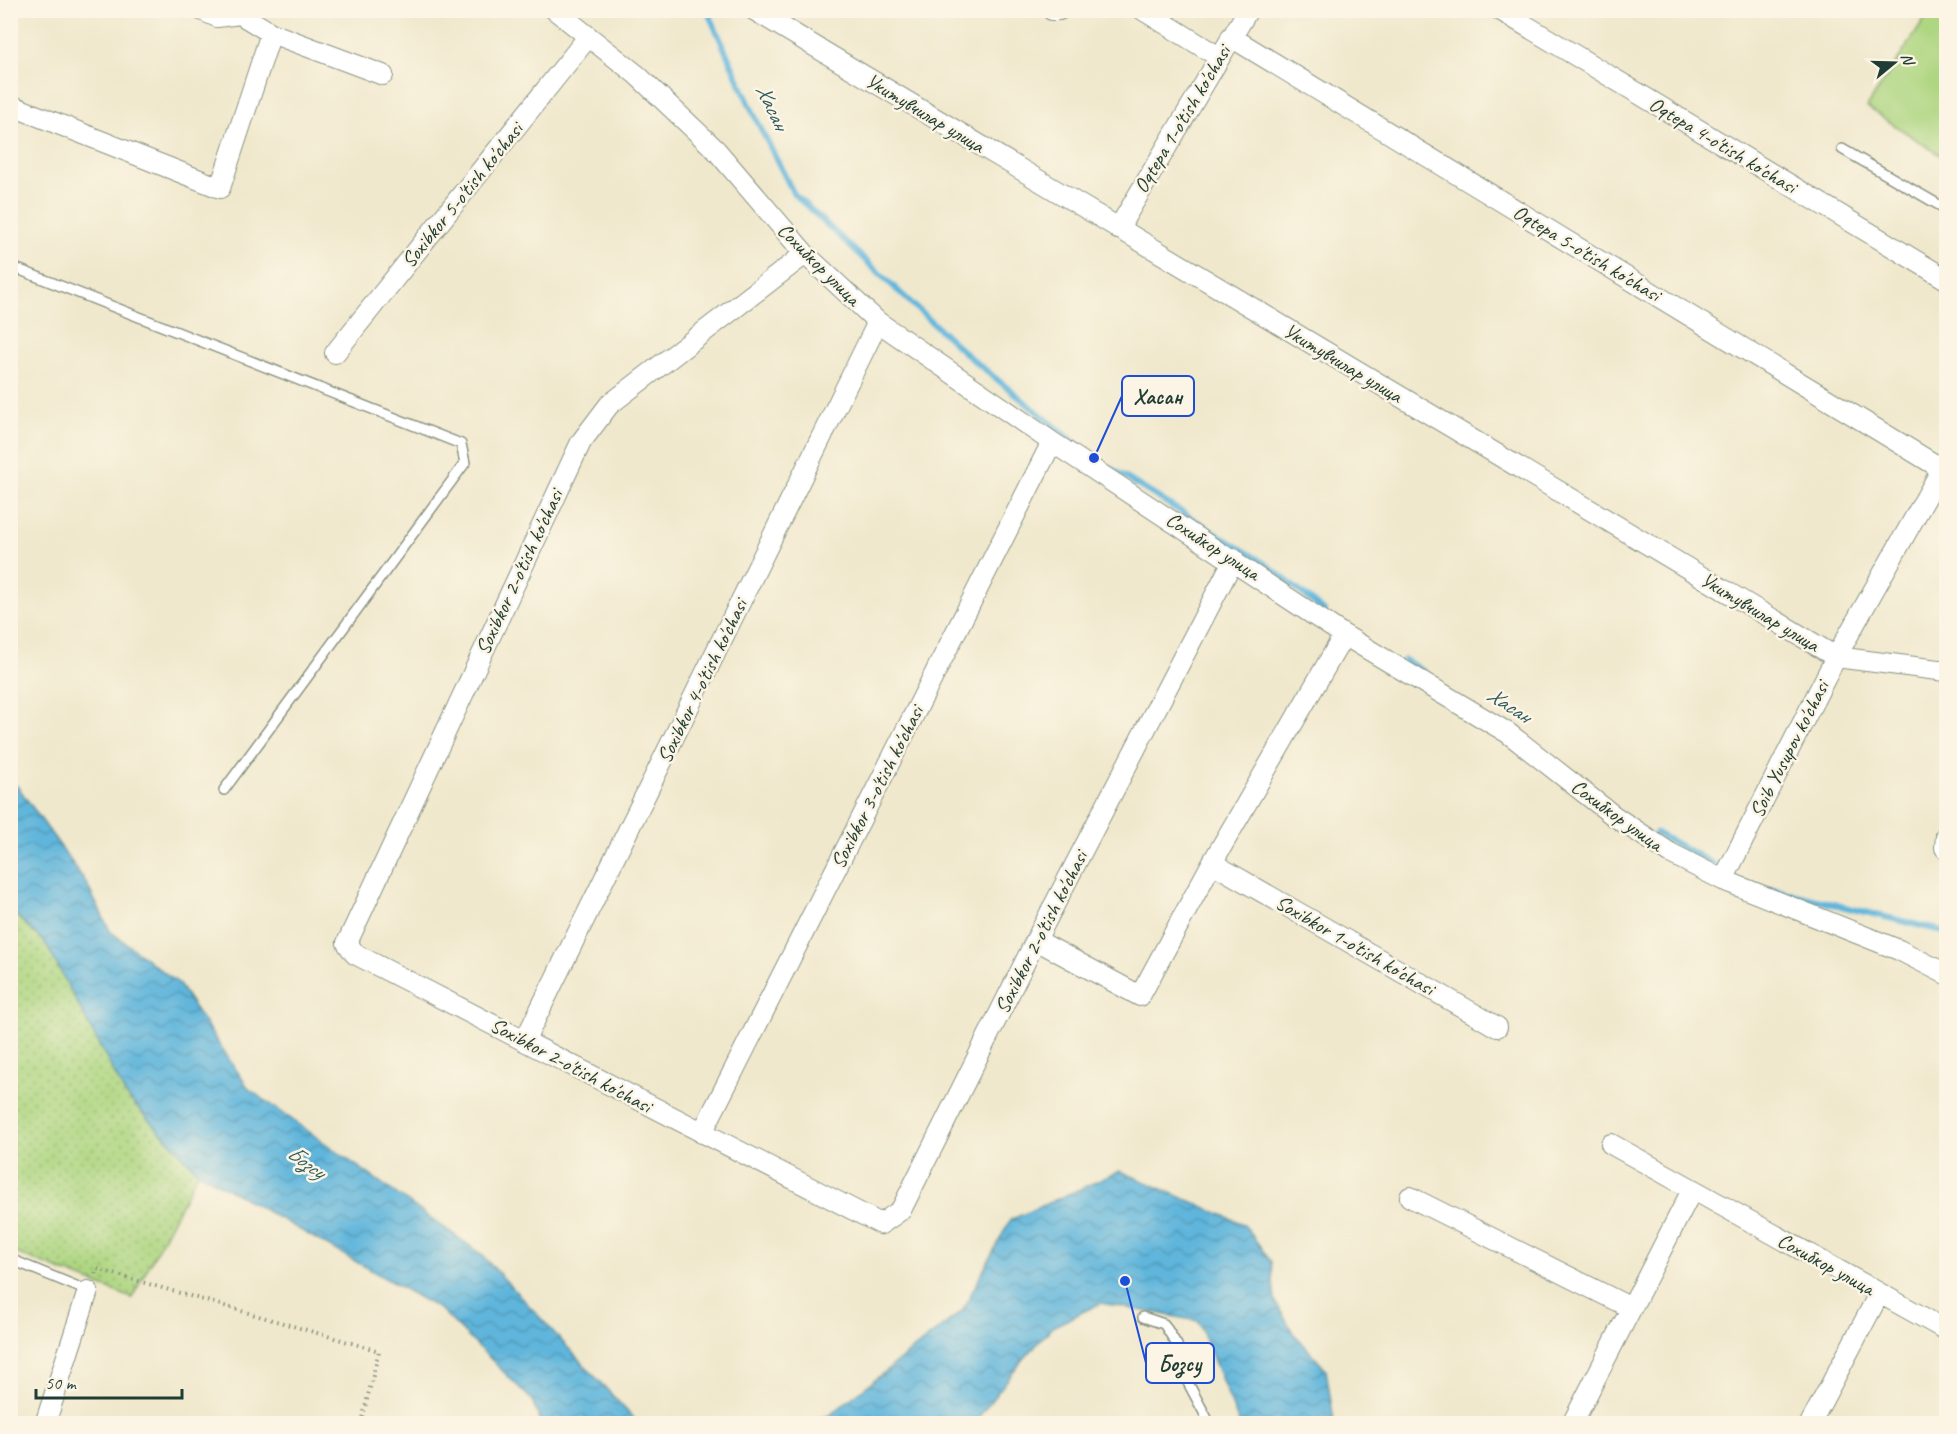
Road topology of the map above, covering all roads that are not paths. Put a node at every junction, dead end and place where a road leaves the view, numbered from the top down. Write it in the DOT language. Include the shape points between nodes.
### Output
graph roads {
  1 [pos="201,10"];
  2 [pos="555,10"];
  3 [pos="754,10"];
  4 [pos="1052,10"];
  5 [pos="1059,10"];
  6 [pos="1143,10"];
  7 [pos="1248,10"];
  8 [pos="1500,10"];
  9 [pos="241,12"];
  10 [pos="271,33"];
  11 [pos="588,37"];
  12 [pos="1232,37"];
  13 [pos="1218,57"];
  14 [pos="383,75"];
  15 [pos="10,105"];
  16 [pos="1842,149"];
  17 [pos="1947,209"];
  18 [pos="1118,229"];
  19 [pos="805,254"];
  20 [pos="10,266"];
  21 [pos="1947,279"];
  22 [pos="878,322"];
  23 [pos="335,353"];
  24 [pos="1052,442"];
  25 [pos="1944,465"];
  26 [pos="1234,559"];
  27 [pos="1344,635"];
  28 [pos="1836,657"];
  29 [pos="1947,671"];
  30 [pos="224,790"];
  31 [pos="1212,863"];
  32 [pos="1723,880"];
  33 [pos="1036,940"];
  34 [pos="1947,974"];
  35 [pos="1497,1027"];
  36 [pos="525,1040"];
  37 [pos="702,1133"];
  38 [pos="1611,1144"];
  39 [pos="1692,1190"];
  40 [pos="1410,1197"];
  41 [pos="10,1259"];
  42 [pos="88,1291"];
  43 [pos="1879,1294"];
  44 [pos="1631,1308"];
  45 [pos="1143,1317"];
  46 [pos="1947,1330"];
  47 [pos="45,1424"];
  48 [pos="1210,1424"];
  49 [pos="1572,1424"];
  50 [pos="1810,1424"];
  1 -- 9 [label="street" via="217,17"];
  2 -- 11 [label="street, Сохибкор улица"];
  3 -- 18 [label="street, Укитувчилар улица"];
  4 -- 5 [label="street"];
  6 -- 13 [label="street"];
  7 -- 12 [label="street, Oqtepa 1-o'tish ko'chasi"];
  8 -- 21 [label="street, Oqtepa 4-o'tish ko'chasi"];
  9 -- 10 [label="street"];
  10 -- 14 [label="street"];
  10 -- 15 [label="street" via="220,188"];
  11 -- 19 [label="street, Сохибкор улица" via="637,75 716,150"];
  11 -- 23 [label="street, Soxibkor 5-o'tish ko'chasi"];
  12 -- 13 [label="street, Oqtepa 1-o'tish ko'chasi"];
  12 -- 25 [label="street, Oqtepa 5-o'tish ko'chasi"];
  13 -- 18 [label="street, Oqtepa 1-o'tish ko'chasi"];
  16 -- 17 [label="lane"];
  18 -- 28 [label="street, Укитувчилар улица"];
  19 -- 22 [label="street, Сохибкор улица"];
  19 -- 36 [label="street, Soxibkor 2-o'tish ko'chasi" via="609,405 581,442 347,943 355,954"];
  20 -- 30 [label="lane" via="461,444 465,463"];
  22 -- 24 [label="street, Сохибкор улица"];
  22 -- 36 [label="street, Soxibkor 4-o'tish ko'chasi"];
  24 -- 26 [label="street, Сохибкор улица"];
  24 -- 37 [label="street, Soxibkor 3-o'tish ko'chasi"];
  25 -- 28 [label="street, Soib Yusupov ko'chasi"];
  26 -- 27 [label="street, Сохибкор улица"];
  26 -- 33 [label="street, Soxibkor 2-o'tish ko'chasi"];
  27 -- 31 [label="street"];
  27 -- 32 [label="street, Сохибкор улица" via="1508,733 1614,816 1670,853"];
  28 -- 29 [label="street, Укитувчилар улица"];
  28 -- 32 [label="street, Soib Yusupov ko'chasi"];
  31 -- 33 [label="street" via="1140,996"];
  31 -- 35 [label="street, Soxibkor 1-o'tish ko'chasi"];
  32 -- 34 [label="street, Сохибкор улица" via="1899,950"];
  33 -- 37 [label="street, Soxibkor 2-o'tish ko'chasi" via="901,1210 891,1219 881,1224"];
  36 -- 37 [label="street, Soxibkor 2-o'tish ko'chasi"];
  38 -- 39 [label="street, Сохибкор улица"];
  39 -- 43 [label="street, Сохибкор улица"];
  39 -- 44 [label="street"];
  40 -- 44 [label="street"];
  41 -- 42 [label="lane"];
  42 -- 47 [label="street"];
  43 -- 46 [label="street, Сохибкор улица"];
  43 -- 50 [label="street"];
  44 -- 49 [label="street"];
  45 -- 48 [label="lane" via="1164,1324 1177,1345 1186,1379"];
}
